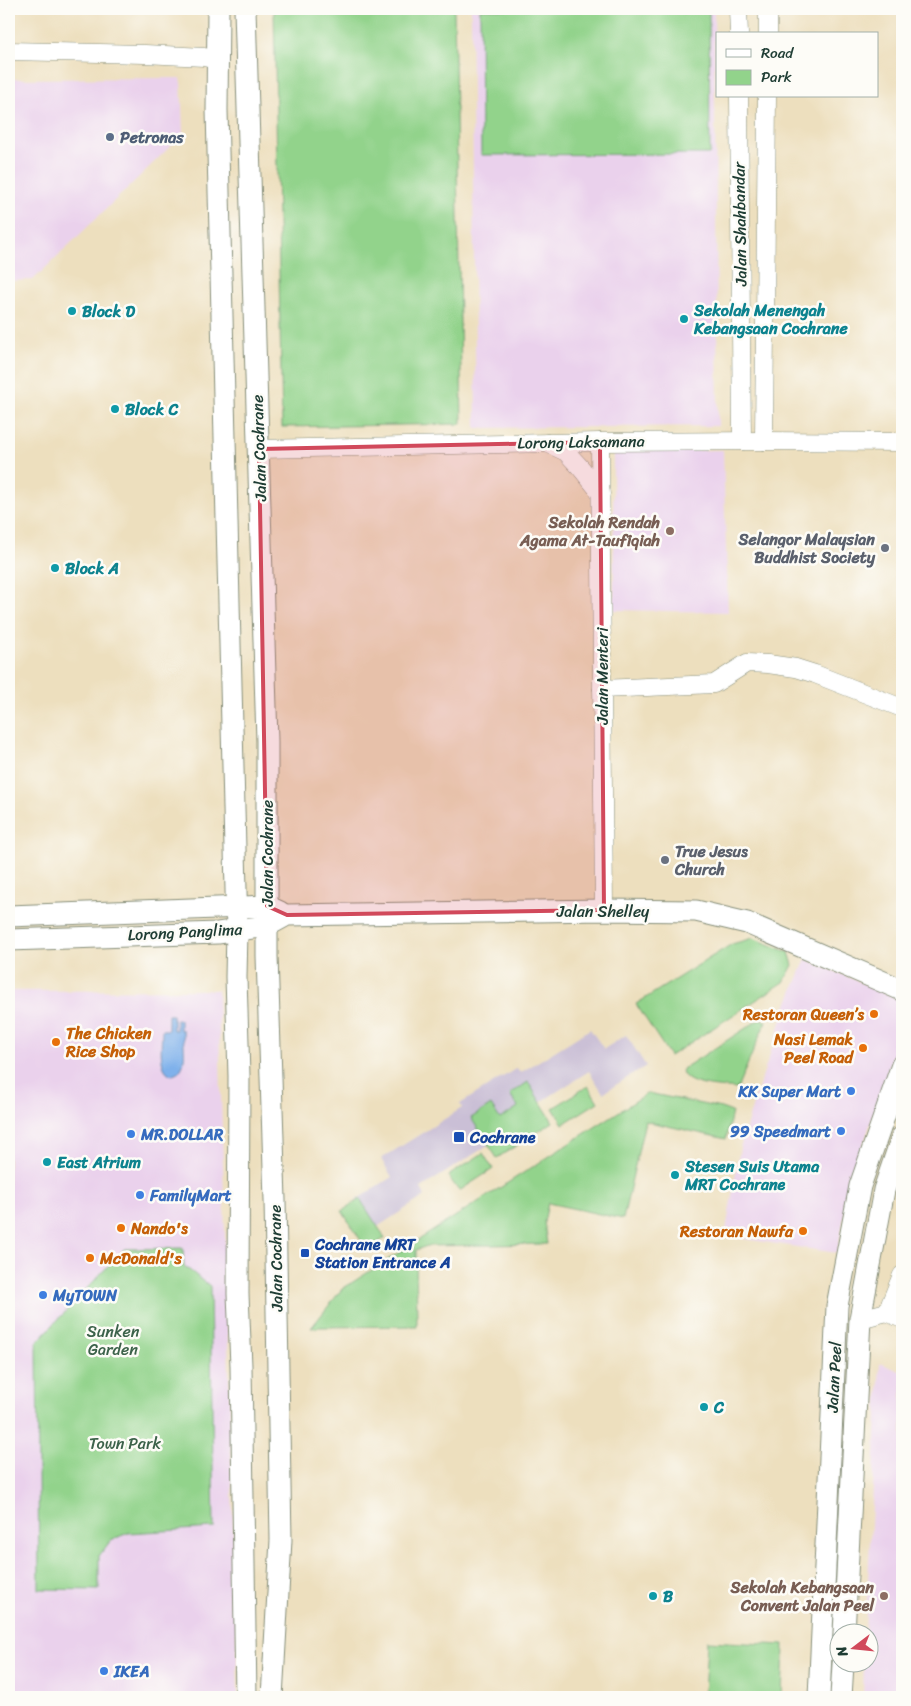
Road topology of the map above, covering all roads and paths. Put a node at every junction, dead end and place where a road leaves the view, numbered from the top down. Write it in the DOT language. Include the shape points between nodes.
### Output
graph roads {
  1 [pos="218,9"];
  2 [pos="245,9"];
  3 [pos="738,9"];
  4 [pos="768,9"];
  5 [pos="738,32"];
  6 [pos="768,32"];
  7 [pos="9,51"];
  8 [pos="217,60"];
  9 [pos="739,98"];
  10 [pos="767,98"];
  11 [pos="742,441"];
  12 [pos="764,441"];
  13 [pos="546,442"];
  14 [pos="600,442"];
  15 [pos="902,442"];
  16 [pos="260,449"];
  17 [pos="600,493"];
  18 [pos="602,689"];
  19 [pos="902,708"];
  20 [pos="235,907"];
  21 [pos="604,910"];
  22 [pos="287,915"];
  23 [pos="9,916"];
  24 [pos="267,916"];
  25 [pos="236,931"];
  26 [pos="9,940"];
  27 [pos="902,990"];
  28 [pos="902,1065"];
  29 [pos="902,1137"];
  30 [pos="902,1274"];
  31 [pos="895,1316"];
  32 [pos="860,1318"];
  33 [pos="845,1624"];
  34 [pos="842,1674"];
  35 [pos="246,1697"];
  36 [pos="272,1697"];
  37 [pos="819,1697"];
  38 [pos="841,1697"];
  1 -- 8 [label="street, Jalan Cochrane"];
  2 -- 16 [label="street, Jalan Cochrane"];
  3 -- 5 [label="street"];
  4 -- 6 [label="street"];
  7 -- 8 [label="street" via="155,54"];
  8 -- 20 [label="street, Jalan Cochrane"];
  9 -- 11 [label="street, Jalan Shahbandar"];
  10 -- 12 [label="street, Jalan Shahbandar"];
  11 -- 12 [label="street, Lorong Laksamana"];
  11 -- 14 [label="street, Lorong Laksamana"];
  12 -- 15 [label="street, Lorong Laksamana"];
  13 -- 14 [label="street, Lorong Laksamana"];
  13 -- 16 [label="street, Lorong Laksamana"];
  13 -- 17 [label="street" via="566,452"];
  14 -- 17 [label="street, Jalan Menteri"];
  16 -- 24 [label="street, Jalan Cochrane" via="267,741"];
  17 -- 18 [label="street, Jalan Menteri"];
  18 -- 19 [label="street" via="714,684 747,663 768,664 815,674"];
  18 -- 21 [label="street, Jalan Menteri"];
  20 -- 23 [label="street, Lorong Panglima"];
  20 -- 24 [label="street, Lorong Panglima"];
  20 -- 25 [label="street, Jalan Cochrane"];
  21 -- 22 [label="street, Jalan Shelley"];
  21 -- 27 [label="street, Jalan Shelley" via="696,911 747,923"];
  22 -- 24 [label="street, Lorong Panglima"];
  24 -- 25 [label="street, Lorong Panglima"];
  24 -- 36 [label="street, Jalan Cochrane" via="281,1540"];
  25 -- 26 [label="street, Lorong Panglima"];
  25 -- 35 [label="street, Jalan Cochrane" via="238,1294"];
  28 -- 37 [label="street, Jalan Peel" via="860,1186 837,1306"];
  29 -- 32 [label="street, Jalan Peel" via="884,1190"];
  30 -- 31 [label="street"];
  31 -- 32 [label="street"];
  32 -- 33 [label="street, Jalan Peel"];
  34 -- 38 [label="street"];
}
